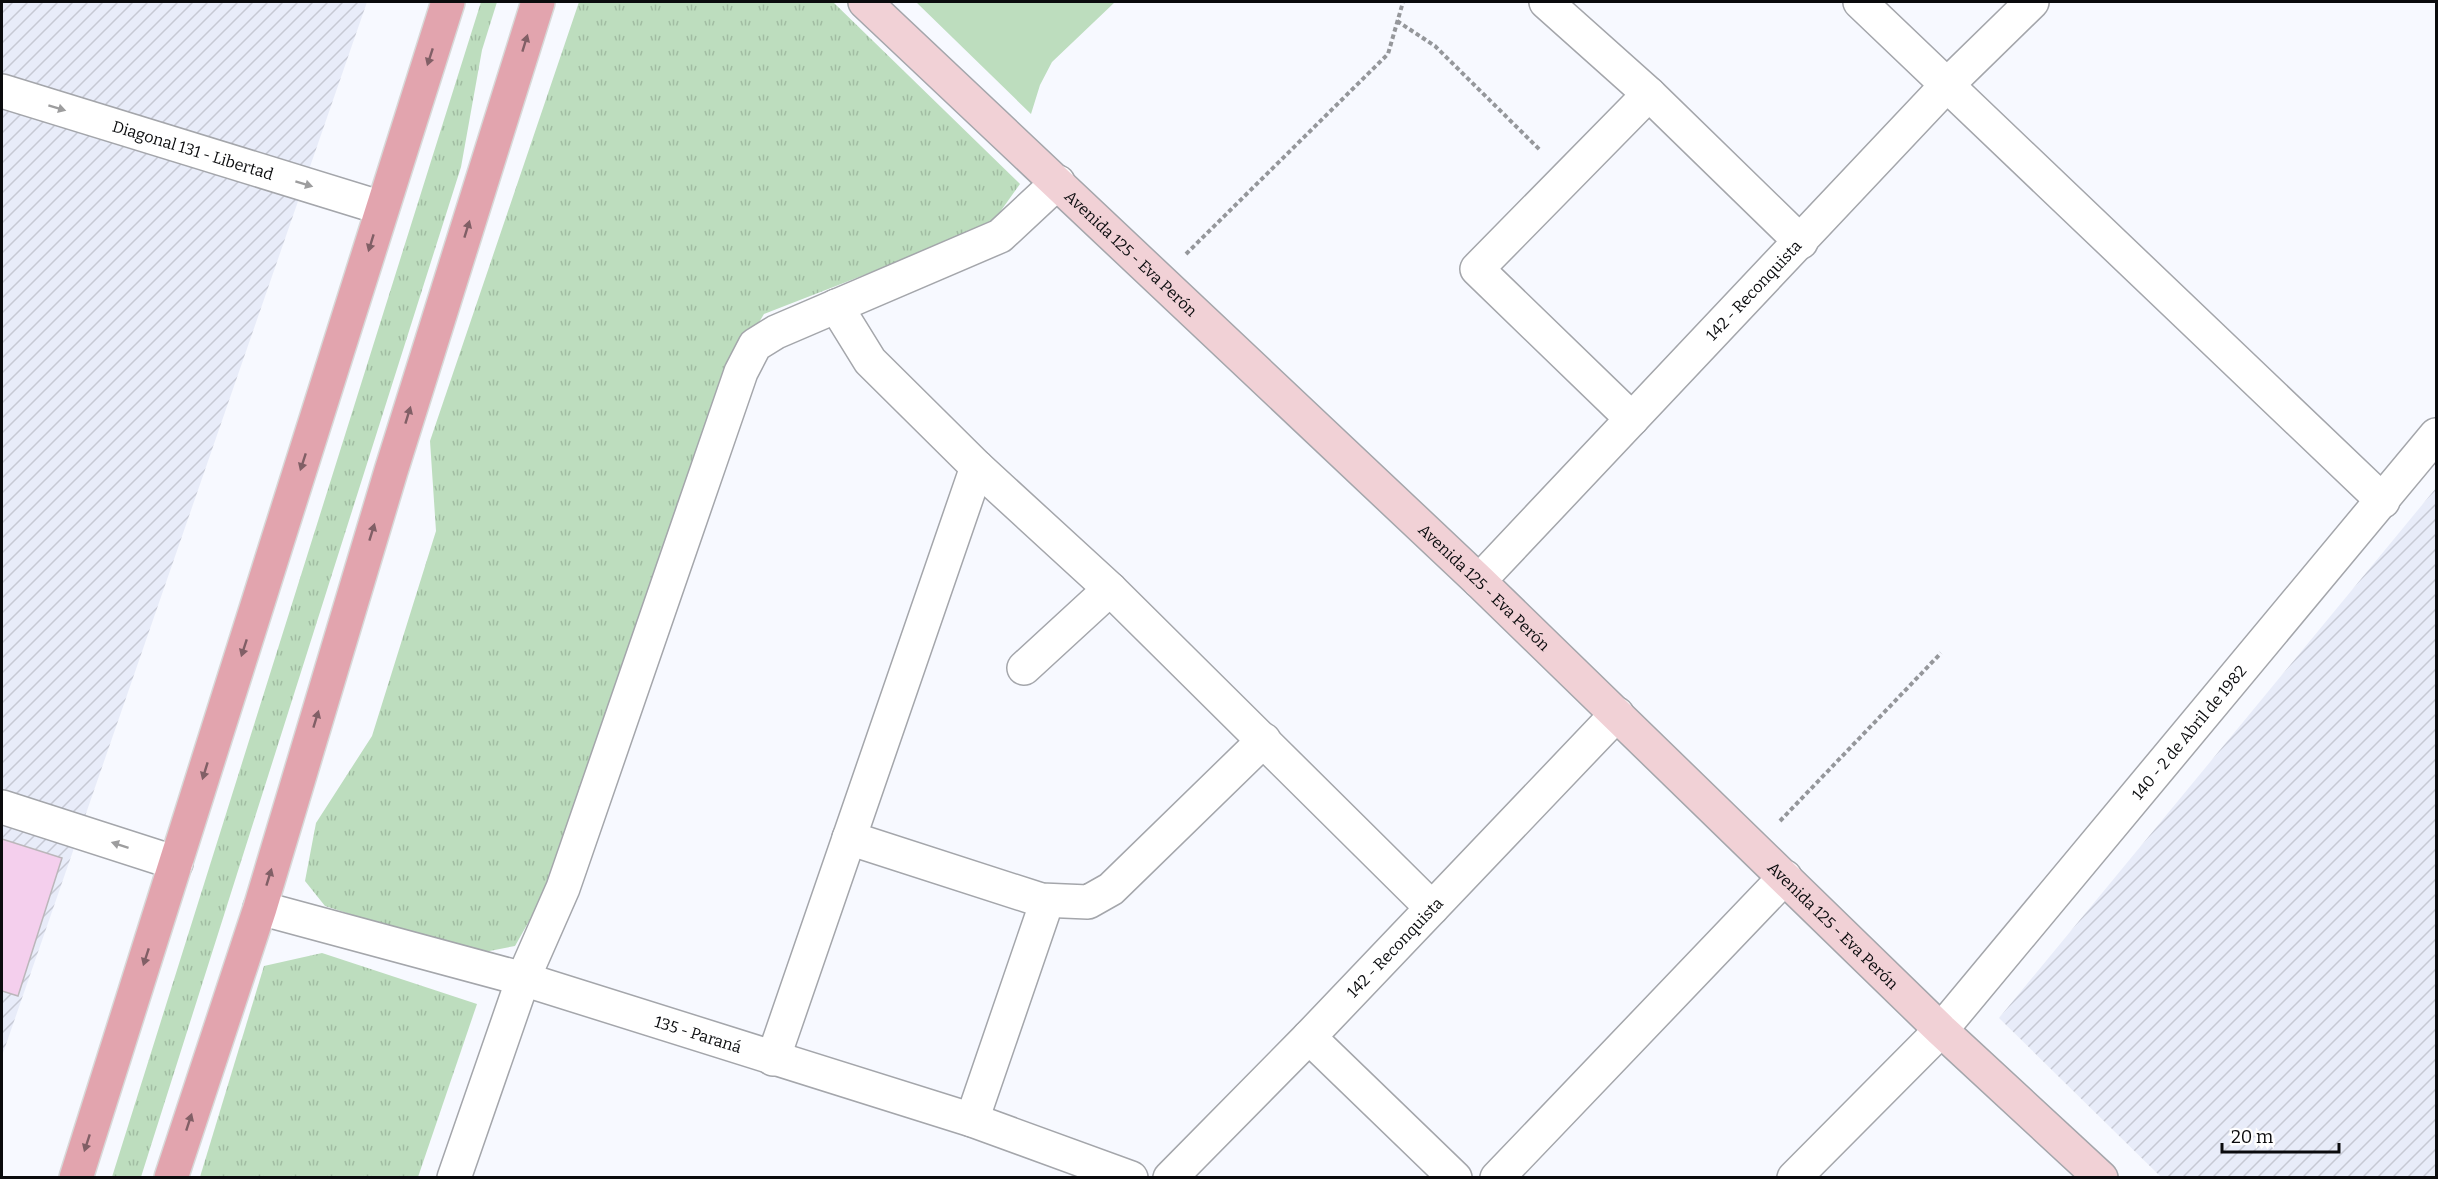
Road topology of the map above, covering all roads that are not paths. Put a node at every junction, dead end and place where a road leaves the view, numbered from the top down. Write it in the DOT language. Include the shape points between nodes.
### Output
graph roads {
  1 [pos="448,2"];
  2 [pos="538,2"];
  3 [pos="865,2"];
  4 [pos="1546,2"];
  5 [pos="1860,2"];
  6 [pos="2032,2"];
  7 [pos="1946,86"];
  8 [pos="2,91"];
  9 [pos="1649,94"];
  10 [pos="1058,182"];
  11 [pos="382,208"];
  12 [pos="1801,242"];
  13 [pos="836,306"];
  14 [pos="1632,419"];
  15 [pos="2436,435"];
  16 [pos="977,467"];
  17 [pos="2382,501"];
  18 [pos="1479,581"];
  19 [pos="1110,590"];
  20 [pos="1024,668"];
  21 [pos="1617,714"];
  22 [pos="1264,740"];
  23 [pos="2,807"];
  24 [pos="849,838"];
  25 [pos="176,863"];
  26 [pos="1785,877"];
  27 [pos="1041,900"];
  28 [pos="260,908"];
  29 [pos="1432,908"];
  30 [pos="523,979"];
  31 [pos="1941,1030"];
  32 [pos="1309,1037"];
  33 [pos="773,1059"];
  34 [pos="972,1120"];
  35 [pos="76,1178"];
  36 [pos="171,1178"];
  37 [pos="454,1178"];
  38 [pos="1131,1178"];
  39 [pos="1170,1178"];
  40 [pos="1455,1178"];
  41 [pos="1497,1178"];
  42 [pos="1794,1178"];
  43 [pos="2101,1178"];
  1 -- 11 [label="main road, one-way"];
  28 -- 2 [label="main road, one-way" via="390,471"];
  3 -- 10 [label="street, Avenida 125 - Eva Perón"];
  4 -- 9 [label="street"];
  5 -- 7 [label="street"];
  6 -- 7 [label="street, 142 - Reconquista"];
  7 -- 12 [label="street, 142 - Reconquista"];
  7 -- 17 [label="street"];
  8 -- 11 [label="street, Diagonal 131 - Libertad, one-way"];
  9 -- 12 [label="street"];
  9 -- 14 [label="street" via="1477,269"];
  10 -- 13 [label="street" via="1000,236"];
  10 -- 18 [label="street, Avenida 125 - Eva Perón"];
  11 -- 25 [label="main road, one-way"];
  12 -- 14 [label="street, 142 - Reconquista"];
  13 -- 16 [label="street" via="870,361"];
  13 -- 30 [label="street" via="755,345 741,372 563,888"];
  14 -- 18 [label="street, 142 - Reconquista"];
  15 -- 17 [label="street, 140 - 2 de Abril de 1982"];
  16 -- 19 [label="street"];
  16 -- 24 [label="street"];
  17 -- 31 [label="street, 140 - 2 de Abril de 1982"];
  18 -- 21 [label="street, Avenida 125 - Eva Perón"];
  19 -- 20 [label="street"];
  19 -- 22 [label="street"];
  21 -- 26 [label="street, Avenida 125 - Eva Perón"];
  21 -- 29 [label="street, 142 - Reconquista"];
  22 -- 27 [label="street" via="1111,889 1088,902"];
  22 -- 29 [label="street"];
  25 -- 23 [label="street, one-way"];
  24 -- 27 [label="street"];
  24 -- 33 [label="street"];
  25 -- 35 [label="main road, one-way"];
  26 -- 31 [label="street, Avenida 125 - Eva Perón"];
  26 -- 41 [label="street"];
  27 -- 34 [label="street" via="1043,913"];
  28 -- 30 [label="street, 135 - Paraná"];
  36 -- 28 [label="main road, one-way"];
  29 -- 32 [label="street, 142 - Reconquista"];
  30 -- 33 [label="street, 135 - Paraná"];
  30 -- 37 [label="street"];
  31 -- 42 [label="street, 140 - 2 de Abril de 1982"];
  31 -- 43 [label="street, Avenida 125 - Eva Perón"];
  32 -- 39 [label="street, 142 - Reconquista"];
  32 -- 40 [label="street"];
  33 -- 34 [label="street, 135 - Paraná"];
  34 -- 38 [label="street, 135 - Paraná"];
}
